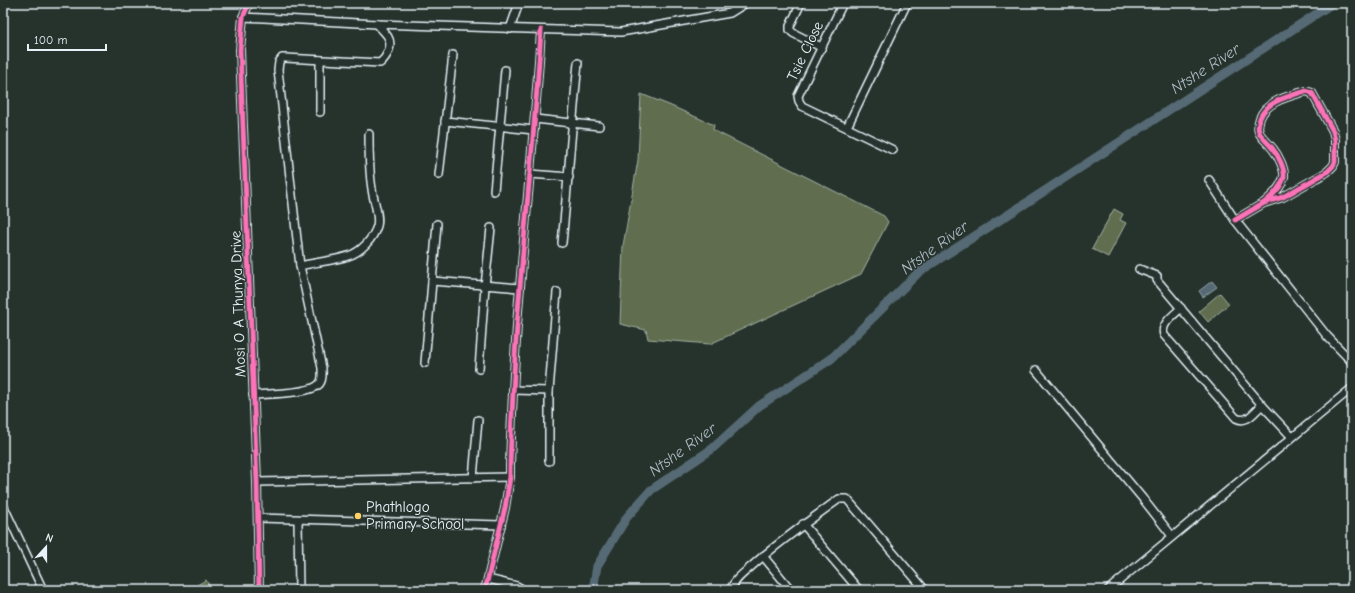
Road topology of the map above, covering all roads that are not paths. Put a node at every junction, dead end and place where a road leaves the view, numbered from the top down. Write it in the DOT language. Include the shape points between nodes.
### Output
graph roads {
  1 [pos="249,3"];
  2 [pos="519,3"];
  3 [pos="746,3"];
  4 [pos="801,3"];
  5 [pos="843,3"];
  6 [pos="907,3"];
  7 [pos="243,17"];
  8 [pos="377,24"];
  9 [pos="510,28"];
  10 [pos="541,30"];
  11 [pos="821,47"];
  12 [pos="453,55"];
  13 [pos="320,60"];
  14 [pos="578,63"];
  15 [pos="505,70"];
  16 [pos="320,112"];
  17 [pos="535,119"];
  18 [pos="446,121"];
  19 [pos="572,123"];
  20 [pos="599,126"];
  21 [pos="500,127"];
  22 [pos="847,127"];
  23 [pos="534,130"];
  24 [pos="369,134"];
  25 [pos="893,150"];
  26 [pos="530,174"];
  27 [pos="440,175"];
  28 [pos="569,177"];
  29 [pos="1209,180"];
  30 [pos="494,191"];
  31 [pos="1264,203"];
  32 [pos="1235,220"];
  33 [pos="437,224"];
  34 [pos="491,228"];
  35 [pos="562,243"];
  36 [pos="300,266"];
  37 [pos="1139,269"];
  38 [pos="432,281"];
  39 [pos="485,286"];
  40 [pos="520,288"];
  41 [pos="557,292"];
  42 [pos="1181,308"];
  43 [pos="1352,362"];
  44 [pos="425,363"];
  45 [pos="479,369"];
  46 [pos="1036,370"];
  47 [pos="1352,388"];
  48 [pos="513,390"];
  49 [pos="549,391"];
  50 [pos="253,395"];
  51 [pos="1262,405"];
  52 [pos="478,420"];
  53 [pos="1292,437"];
  54 [pos="549,461"];
  55 [pos="510,477"];
  56 [pos="473,478"];
  57 [pos="257,482"];
  58 [pos="3,505"];
  59 [pos="258,518"];
  60 [pos="298,520"];
  61 [pos="803,524"];
  62 [pos="501,525"];
  63 [pos="1172,536"];
  64 [pos="763,556"];
  65 [pos="488,579"];
  66 [pos="43,590"];
  67 [pos="259,590"];
  68 [pos="299,590"];
  69 [pos="485,590"];
  70 [pos="524,590"];
  71 [pos="730,590"];
  72 [pos="791,590"];
  73 [pos="859,590"];
  74 [pos="925,590"];
  75 [pos="1108,590"];
  1 -- 7 [label="street, Mosi O A Thunya Drive"];
  2 -- 9 [label="street"];
  3 -- 10 [label="street" via="730,13 631,31"];
  4 -- 11 [label="street" via="790,30"];
  5 -- 11 [label="street, Tsie Close"];
  6 -- 22 [label="street"];
  7 -- 8 [label="street"];
  7 -- 50 [label="street, Mosi O A Thunya Drive" via="240,50"];
  8 -- 9 [label="street"];
  8 -- 13 [label="street" via="389,42 389,50 380,64"];
  9 -- 10 [label="street"];
  10 -- 17 [label="street"];
  11 -- 22 [label="street, Tsie Close" via="798,96 799,101 802,106"];
  12 -- 18 [label="street"];
  13 -- 16 [label="street"];
  13 -- 36 [label="street" via="282,58 278,66"];
  14 -- 19 [label="street"];
  15 -- 21 [label="street"];
  17 -- 19 [label="street"];
  17 -- 23 [label="street"];
  18 -- 21 [label="street"];
  18 -- 27 [label="street"];
  19 -- 20 [label="street"];
  19 -- 28 [label="street"];
  21 -- 23 [label="street"];
  21 -- 30 [label="street"];
  22 -- 25 [label="street, Tsie Close"];
  23 -- 26 [label="street"];
  24 -- 36 [label="street" via="369,158 377,226 358,252"];
  26 -- 28 [label="street"];
  26 -- 40 [label="street"];
  28 -- 35 [label="street"];
  29 -- 32 [label="street"];
  31 -- 31 [label="street" via="1276,192 1284,175 1273,149 1262,139 1258,131 1259,120 1269,107 1281,99 1309,91 1333,131 1335,162 1327,172 1283,197"];
  31 -- 32 [label="street"];
  32 -- 43 [label="street" via="1327,336"];
  33 -- 38 [label="street"];
  34 -- 39 [label="street"];
  36 -- 50 [label="street" via="322,368 320,384 307,391"];
  37 -- 42 [label="street" via="1157,276 1157,280"];
  38 -- 39 [label="street"];
  38 -- 44 [label="street"];
  39 -- 40 [label="street"];
  39 -- 45 [label="street"];
  40 -- 48 [label="street"];
  41 -- 49 [label="street"];
  42 -- 51 [label="street"];
  42 -- 51 [label="street" via="1164,326 1164,335 1236,418 1246,420"];
  46 -- 63 [label="street"];
  47 -- 53 [label="street"];
  48 -- 49 [label="street"];
  48 -- 55 [label="street"];
  49 -- 54 [label="street"];
  50 -- 57 [label="street, Mosi O A Thunya Drive"];
  51 -- 53 [label="street"];
  52 -- 56 [label="street"];
  53 -- 63 [label="street"];
  55 -- 56 [label="street"];
  55 -- 62 [label="street"];
  56 -- 57 [label="street"];
  57 -- 59 [label="street, Mosi O A Thunya Drive"];
  58 -- 66 [label="street"];
  59 -- 60 [label="street"];
  59 -- 67 [label="street, Mosi O A Thunya Drive"];
  60 -- 62 [label="street"];
  60 -- 68 [label="street"];
  61 -- 64 [label="street"];
  61 -- 73 [label="street"];
  61 -- 74 [label="street" via="840,499 847,499"];
  62 -- 65 [label="street"];
  63 -- 75 [label="street"];
  64 -- 71 [label="street" via="736,580"];
  64 -- 72 [label="street"];
  65 -- 69 [label="street"];
  65 -- 70 [label="street"];
}
